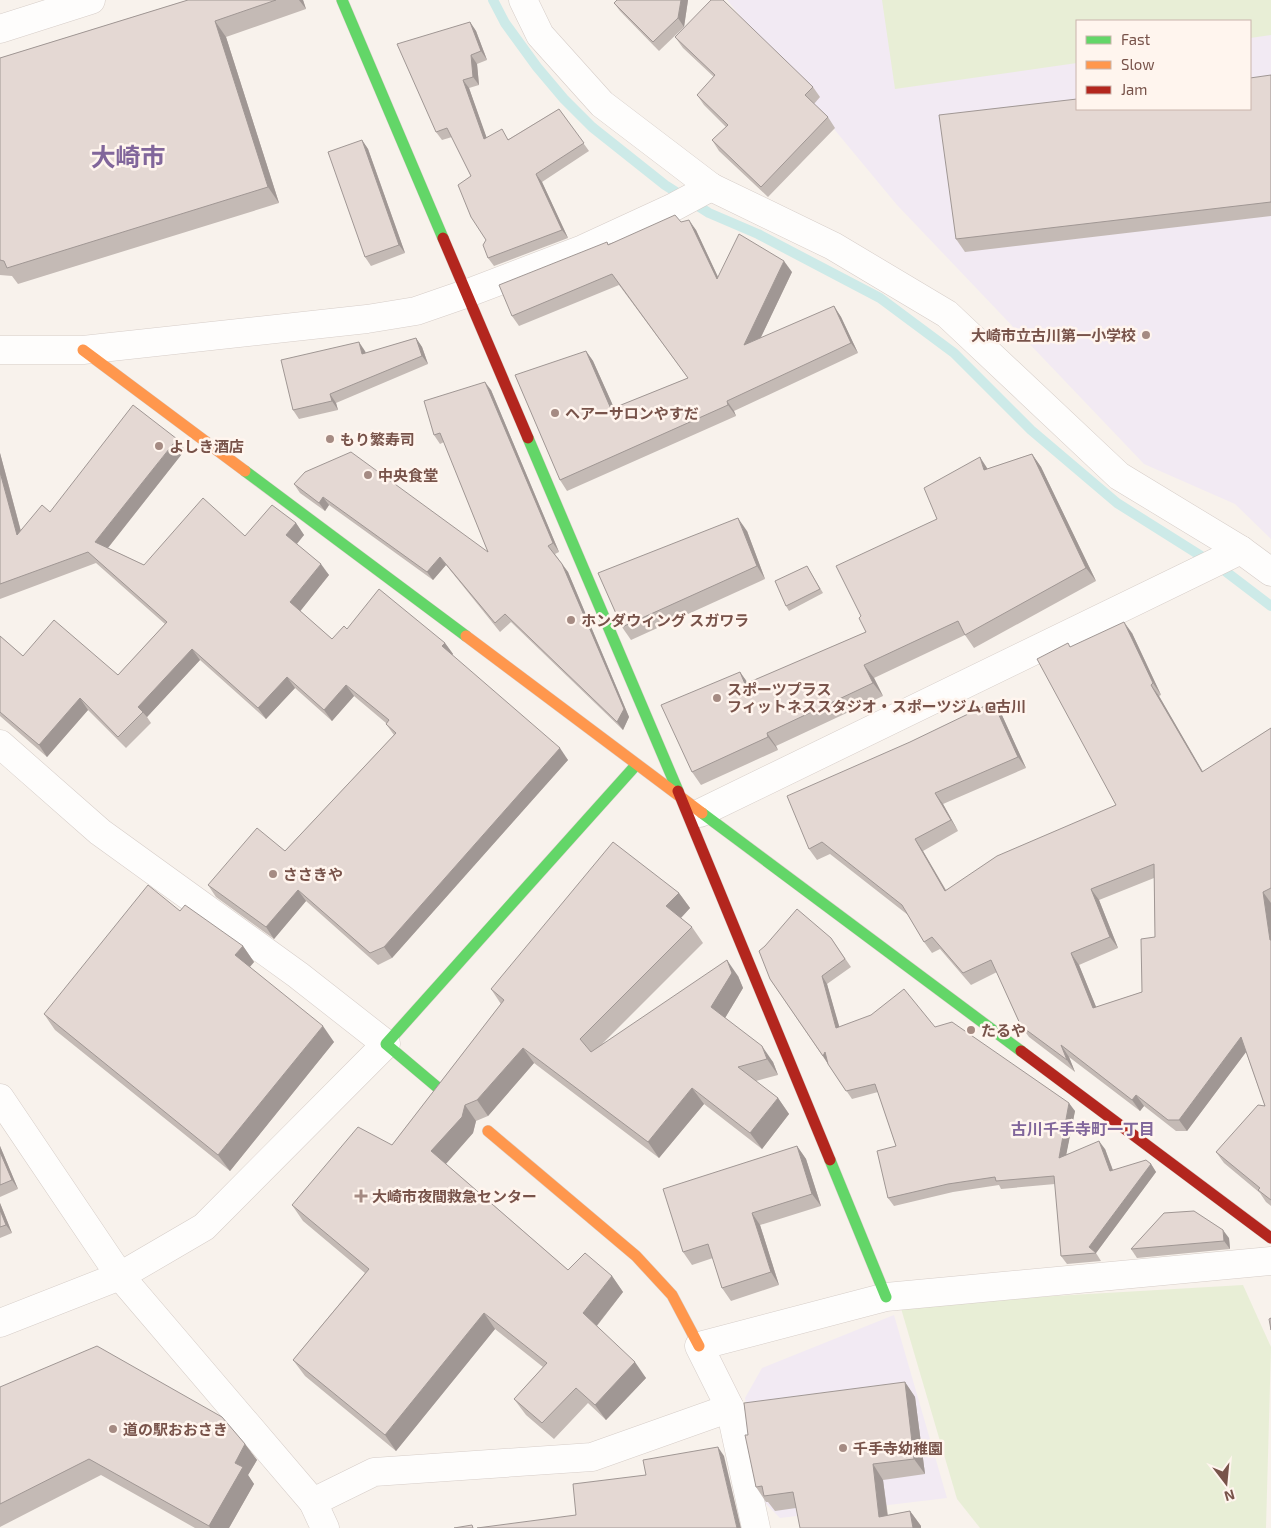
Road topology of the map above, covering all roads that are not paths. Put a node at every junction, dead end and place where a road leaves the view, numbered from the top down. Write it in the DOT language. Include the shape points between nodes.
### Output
graph roads {
  1 [pos="91,0"];
  2 [pos="342,0"];
  3 [pos="523,0"];
  4 [pos="0,29"];
  5 [pos="706,190"];
  6 [pos="468,293"];
  7 [pos="0,350"];
  8 [pos="83,350"];
  9 [pos="1233,554"];
  10 [pos="1271,572"];
  11 [pos="0,744"];
  12 [pos="636,766"];
  13 [pos="690,806"];
  14 [pos="386,1044"];
  15 [pos="437,1087"];
  16 [pos="0,1098"];
  17 [pos="488,1131"];
  18 [pos="1271,1238"];
  19 [pos="1271,1261"];
  20 [pos="120,1276"];
  21 [pos="886,1297"];
  22 [pos="0,1323"];
  23 [pos="699,1346"];
  24 [pos="730,1408"];
  25 [pos="313,1502"];
  26 [pos="325,1528"];
  27 [pos="756,1528"];
  1 -- 4 [label="street"];
  2 -- 6 [label="street"];
  3 -- 5 [label="street" via="540,34 602,104"];
  5 -- 6 [label="street" via="583,249"];
  5 -- 9 [label="street" via="833,246 947,314 1119,476"];
  6 -- 8 [label="street" via="416,311 367,320"];
  6 -- 13 [label="street"];
  7 -- 8 [label="street"];
  8 -- 12 [label="street"];
  9 -- 10 [label="street"];
  9 -- 13 [label="street"];
  11 -- 14 [label="street" via="100,832 298,975"];
  12 -- 13 [label="street"];
  12 -- 14 [label="street"];
  13 -- 18 [label="street"];
  13 -- 21 [label="street"];
  14 -- 15 [label="street"];
  14 -- 20 [label="street" via="204,1227"];
  16 -- 20 [label="street"];
  17 -- 23 [label="street" via="636,1256 672,1295"];
  19 -- 21 [label="street"];
  20 -- 22 [label="street"];
  20 -- 25 [label="street"];
  21 -- 23 [label="street"];
  23 -- 24 [label="street"];
  24 -- 25 [label="street" via="592,1457 374,1472"];
  24 -- 27 [label="street"];
  25 -- 26 [label="street"];
}
